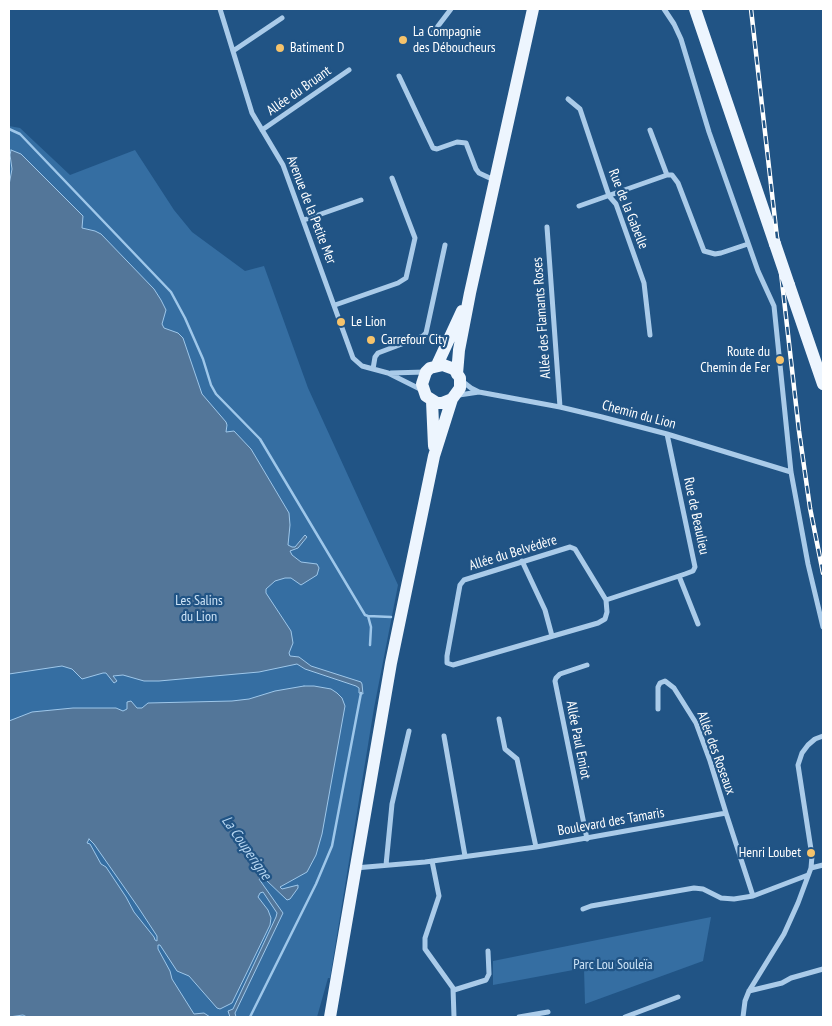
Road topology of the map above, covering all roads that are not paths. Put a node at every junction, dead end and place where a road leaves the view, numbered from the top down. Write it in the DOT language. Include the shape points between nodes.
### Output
graph roads {
  1 [pos="220,9"];
  2 [pos="451,9"];
  3 [pos="534,9"];
  4 [pos="664,9"];
  5 [pos="695,9"];
  6 [pos="282,18"];
  7 [pos="432,34"];
  8 [pos="233,51"];
  9 [pos="349,70"];
  10 [pos="398,76"];
  11 [pos="568,99"];
  12 [pos="262,130"];
  13 [pos="650,130"];
  14 [pos="666,175"];
  15 [pos="392,178"];
  16 [pos="495,181"];
  17 [pos="609,196"];
  18 [pos="361,200"];
  19 [pos="578,206"];
  20 [pos="304,220"];
  21 [pos="547,227"];
  22 [pos="748,244"];
  23 [pos="445,245"];
  24 [pos="470,293"];
  25 [pos="335,304"];
  26 [pos="650,335"];
  27 [pos="431,368"];
  28 [pos="373,369"];
  29 [pos="388,373"];
  30 [pos="459,376"];
  31 [pos="823,384"];
  32 [pos="479,392"];
  33 [pos="427,396"];
  34 [pos="454,398"];
  35 [pos="560,407"];
  36 [pos="667,434"];
  37 [pos="434,456"];
  38 [pos="790,472"];
  39 [pos="522,561"];
  40 [pos="679,576"];
  41 [pos="606,600"];
  42 [pos="698,624"];
  43 [pos="823,627"];
  44 [pos="552,636"];
  45 [pos="587,665"];
  46 [pos="658,709"];
  47 [pos="499,719"];
  48 [pos="409,731"];
  49 [pos="444,736"];
  50 [pos="823,736"];
  51 [pos="726,814"];
  52 [pos="587,839"];
  53 [pos="536,846"];
  54 [pos="465,856"];
  55 [pos="432,860"];
  56 [pos="386,865"];
  57 [pos="823,865"];
  58 [pos="355,868"];
  59 [pos="811,868"];
  60 [pos="808,875"];
  61 [pos="753,896"];
  62 [pos="583,909"];
  63 [pos="488,951"];
  64 [pos="823,969"];
  65 [pos="338,975"];
  66 [pos="454,990"];
  67 [pos="749,991"];
  68 [pos="678,997"];
  69 [pos="548,1012"];
  70 [pos="326,1017"];
  71 [pos="330,1017"];
  72 [pos="454,1017"];
  73 [pos="519,1017"];
  74 [pos="625,1017"];
  75 [pos="743,1017"];
  1 -- 8 [label="street, Avenue de la Petite Mer"];
  2 -- 7 [label="street"];
  3 -- 16 [label="main road"];
  4 -- 22 [label="street" via="681,39"];
  5 -- 31 [label="main road, bridge"];
  6 -- 8 [label="street"];
  8 -- 12 [label="street, Avenue de la Petite Mer" via="252,113"];
  9 -- 12 [label="street, Allée du Bruant"];
  10 -- 16 [label="street" via="433,148 462,141 466,143 479,173"];
  11 -- 17 [label="street, Rue de la Gabelle" via="580,110"];
  12 -- 20 [label="street, Avenue de la Petite Mer" via="283,165"];
  13 -- 14 [label="street"];
  14 -- 17 [label="street"];
  14 -- 22 [label="street" via="672,175 678,182 704,251 715,254"];
  15 -- 25 [label="street" via="415,238 406,278"];
  16 -- 24 [label="main road"];
  17 -- 19 [label="street"];
  17 -- 26 [label="street, Rue de la Gabelle" via="616,204 644,283"];
  18 -- 20 [label="street"];
  20 -- 25 [label="street, Avenue de la Petite Mer"];
  21 -- 35 [label="street, Allée des Flamants Roses"];
  22 -- 38 [label="street" via="774,306"];
  23 -- 28 [label="street" via="426,333 378,353"];
  24 -- 27 [label="main road"];
  24 -- 30 [label="main road" via="459,350"];
  25 -- 28 [label="street, Avenue de la Petite Mer" via="356,361"];
  27 -- 29 [label="street, Avenue de la Petite Mer"];
  27 -- 30 [label="main road" via="448,366"];
  27 -- 33 [label="main road" via="422,384"];
  28 -- 29 [label="street, Avenue de la Petite Mer"];
  29 -- 33 [label="street, Avenue de la Petite Mer"];
  30 -- 32 [label="street, Chemin du Lion" via="464,384"];
  30 -- 34 [label="main road" via="460,388"];
  32 -- 34 [label="street, Chemin du Lion"];
  32 -- 35 [label="street, Chemin du Lion"];
  33 -- 34 [label="main road" via="442,403"];
  33 -- 37 [label="main road"];
  34 -- 37 [label="main road"];
  35 -- 36 [label="street, Chemin du Lion"];
  36 -- 38 [label="street, Chemin du Lion"];
  36 -- 40 [label="street, Rue de Beaulieu" via="695,561 693,570"];
  37 -- 58 [label="main road" via="391,663"];
  38 -- 43 [label="street"];
  39 -- 41 [label="street, Allée du Belvédère" via="572,547"];
  39 -- 44 [label="street" via="545,610"];
  39 -- 44 [label="street, Allée du Belvédère" via="467,578 462,583 447,663"];
  40 -- 41 [label="street, Rue de Beaulieu"];
  40 -- 42 [label="street"];
  41 -- 44 [label="street, Allée du Belvédère" via="607,612 602,622"];
  45 -- 52 [label="street, Allée Paul Emiot" via="556,678"];
  46 -- 51 [label="street, Allée des Roseaux" via="658,687 665,681 674,688 696,724"];
  47 -- 53 [label="street" via="505,749 517,759"];
  48 -- 56 [label="street" via="392,804"];
  49 -- 54 [label="street"];
  50 -- 59 [label="street" via="805,748 798,765"];
  51 -- 52 [label="street, Boulevard des Tamaris"];
  51 -- 61 [label="street"];
  52 -- 53 [label="street, Boulevard des Tamaris"];
  53 -- 54 [label="street, Boulevard des Tamaris"];
  54 -- 55 [label="street, Boulevard des Tamaris"];
  55 -- 56 [label="street, Boulevard des Tamaris"];
  55 -- 66 [label="street" via="439,896 425,938 425,949"];
  56 -- 58 [label="street, Boulevard des Tamaris"];
  57 -- 59 [label="street"];
  58 -- 65 [label="main road"];
  59 -- 60 [label="street"];
  60 -- 61 [label="street"];
  60 -- 67 [label="street" via="784,934"];
  61 -- 62 [label="street" via="721,898 694,888"];
  63 -- 66 [label="street" via="487,978"];
  64 -- 67 [label="street"];
  65 -- 70 [label="main road"];
  65 -- 71 [label="main road"];
  66 -- 72 [label="street"];
  67 -- 75 [label="street"];
  68 -- 74 [label="street"];
  69 -- 73 [label="street"];
}
